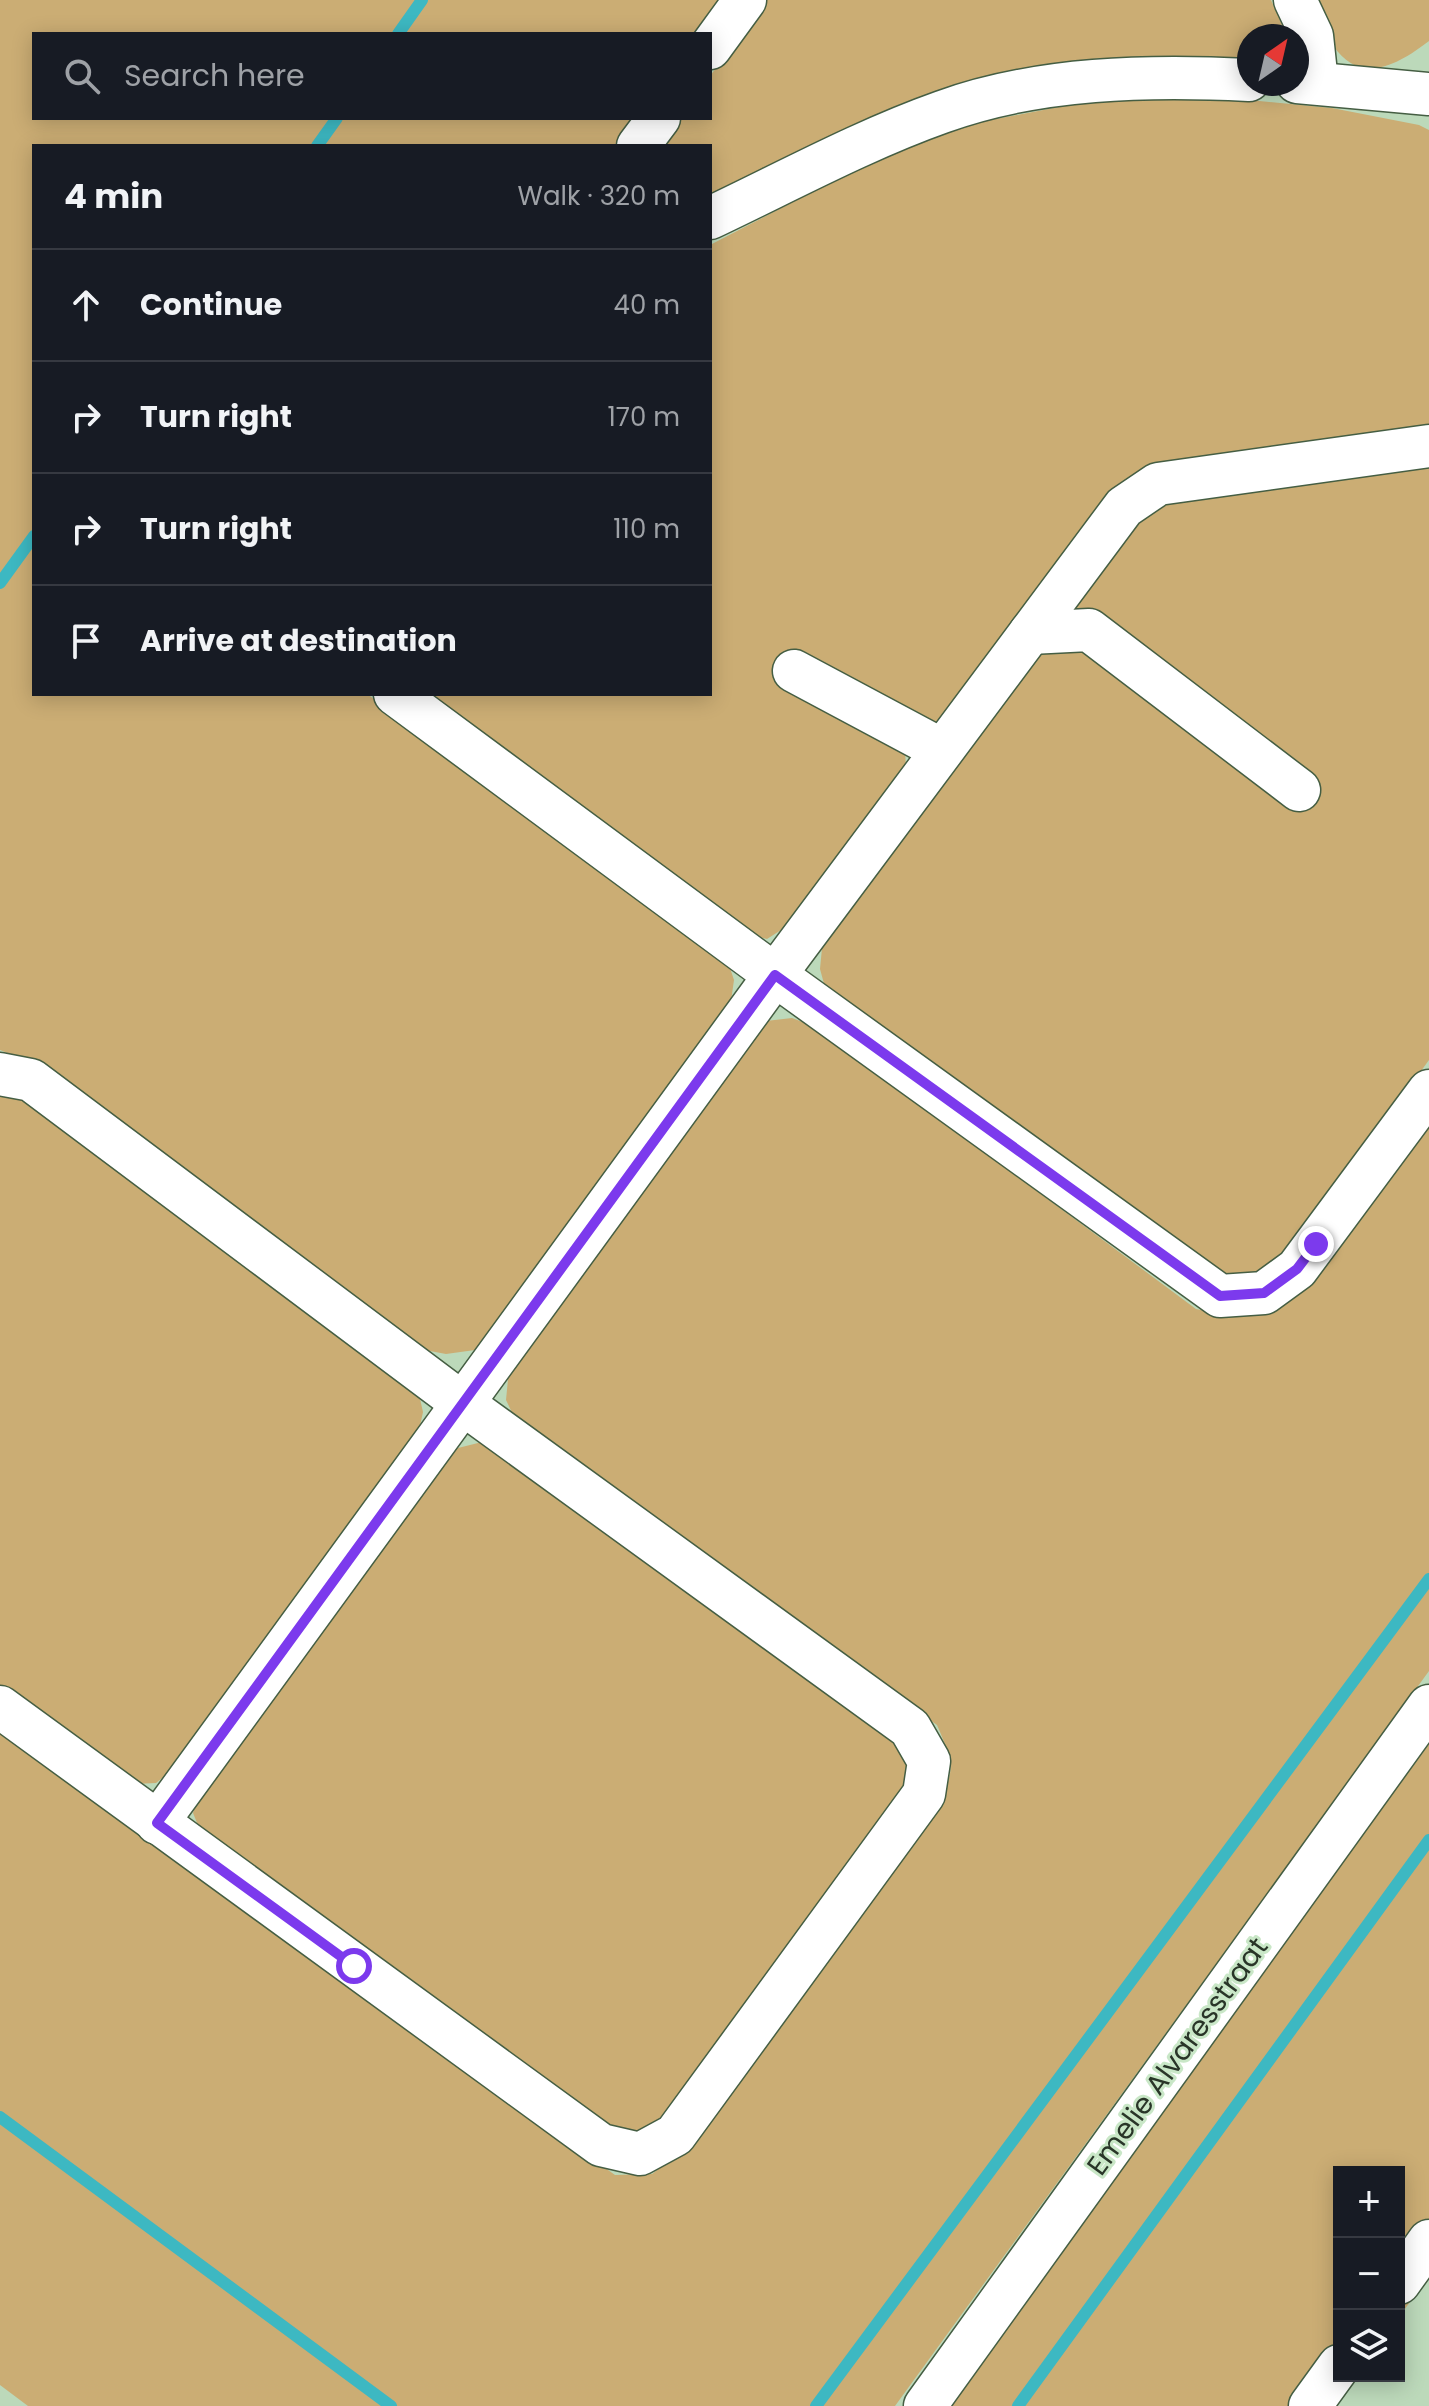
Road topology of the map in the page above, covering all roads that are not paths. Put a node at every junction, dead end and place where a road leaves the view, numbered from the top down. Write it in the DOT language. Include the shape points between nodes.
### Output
graph roads {
  1 [pos="745,0"];
  2 [pos="1295,0"];
  3 [pos="1306,24"];
  4 [pos="1309,30"];
  5 [pos="712,45"];
  6 [pos="1309,64"];
  7 [pos="1237,79"];
  8 [pos="1309,82"];
  9 [pos="1421,82"];
  10 [pos="658,120"];
  11 [pos="640,144"];
  12 [pos="712,217"];
  13 [pos="1429,446"];
  14 [pos="1030,633"];
  15 [pos="794,671"];
  16 [pos="398,696"];
  17 [pos="942,750"];
  18 [pos="1299,790"];
  19 [pos="775,975"];
  20 [pos="0,1074"];
  21 [pos="1429,1091"];
  22 [pos="462,1403"];
  23 [pos="1429,1706"];
  24 [pos="0,1707"];
  25 [pos="157,1823"];
  26 [pos="1429,2241"];
  27 [pos="1405,2275"];
  28 [pos="1333,2374"];
  29 [pos="925,2406"];
  30 [pos="1310,2406"];
  1 -- 5 [label="street"];
  2 -- 3 [label="street"];
  4 -- 6 [label="street"];
  7 -- 12 [label="street" via="1104,80 1015,93 944,111"];
  8 -- 9 [label="street"];
  10 -- 11 [label="street"];
  13 -- 14 [label="street" via="1158,484 1124,507"];
  14 -- 17 [label="street"];
  14 -- 18 [label="street" via="1089,630"];
  15 -- 17 [label="street"];
  16 -- 19 [label="street"];
  17 -- 19 [label="street"];
  19 -- 21 [label="street" via="1220,1296 1264,1293 1297,1269"];
  19 -- 22 [label="street"];
  20 -- 22 [label="street" via="31,1080"];
  22 -- 25 [label="street"];
  22 -- 25 [label="street" via="910,1728 929,1761 924,1794 675,2135 640,2154 601,2145"];
  23 -- 29 [label="street, Emelie Alvaresstraat"];
  24 -- 25 [label="street"];
  26 -- 27 [label="street"];
  28 -- 30 [label="street"];
}
